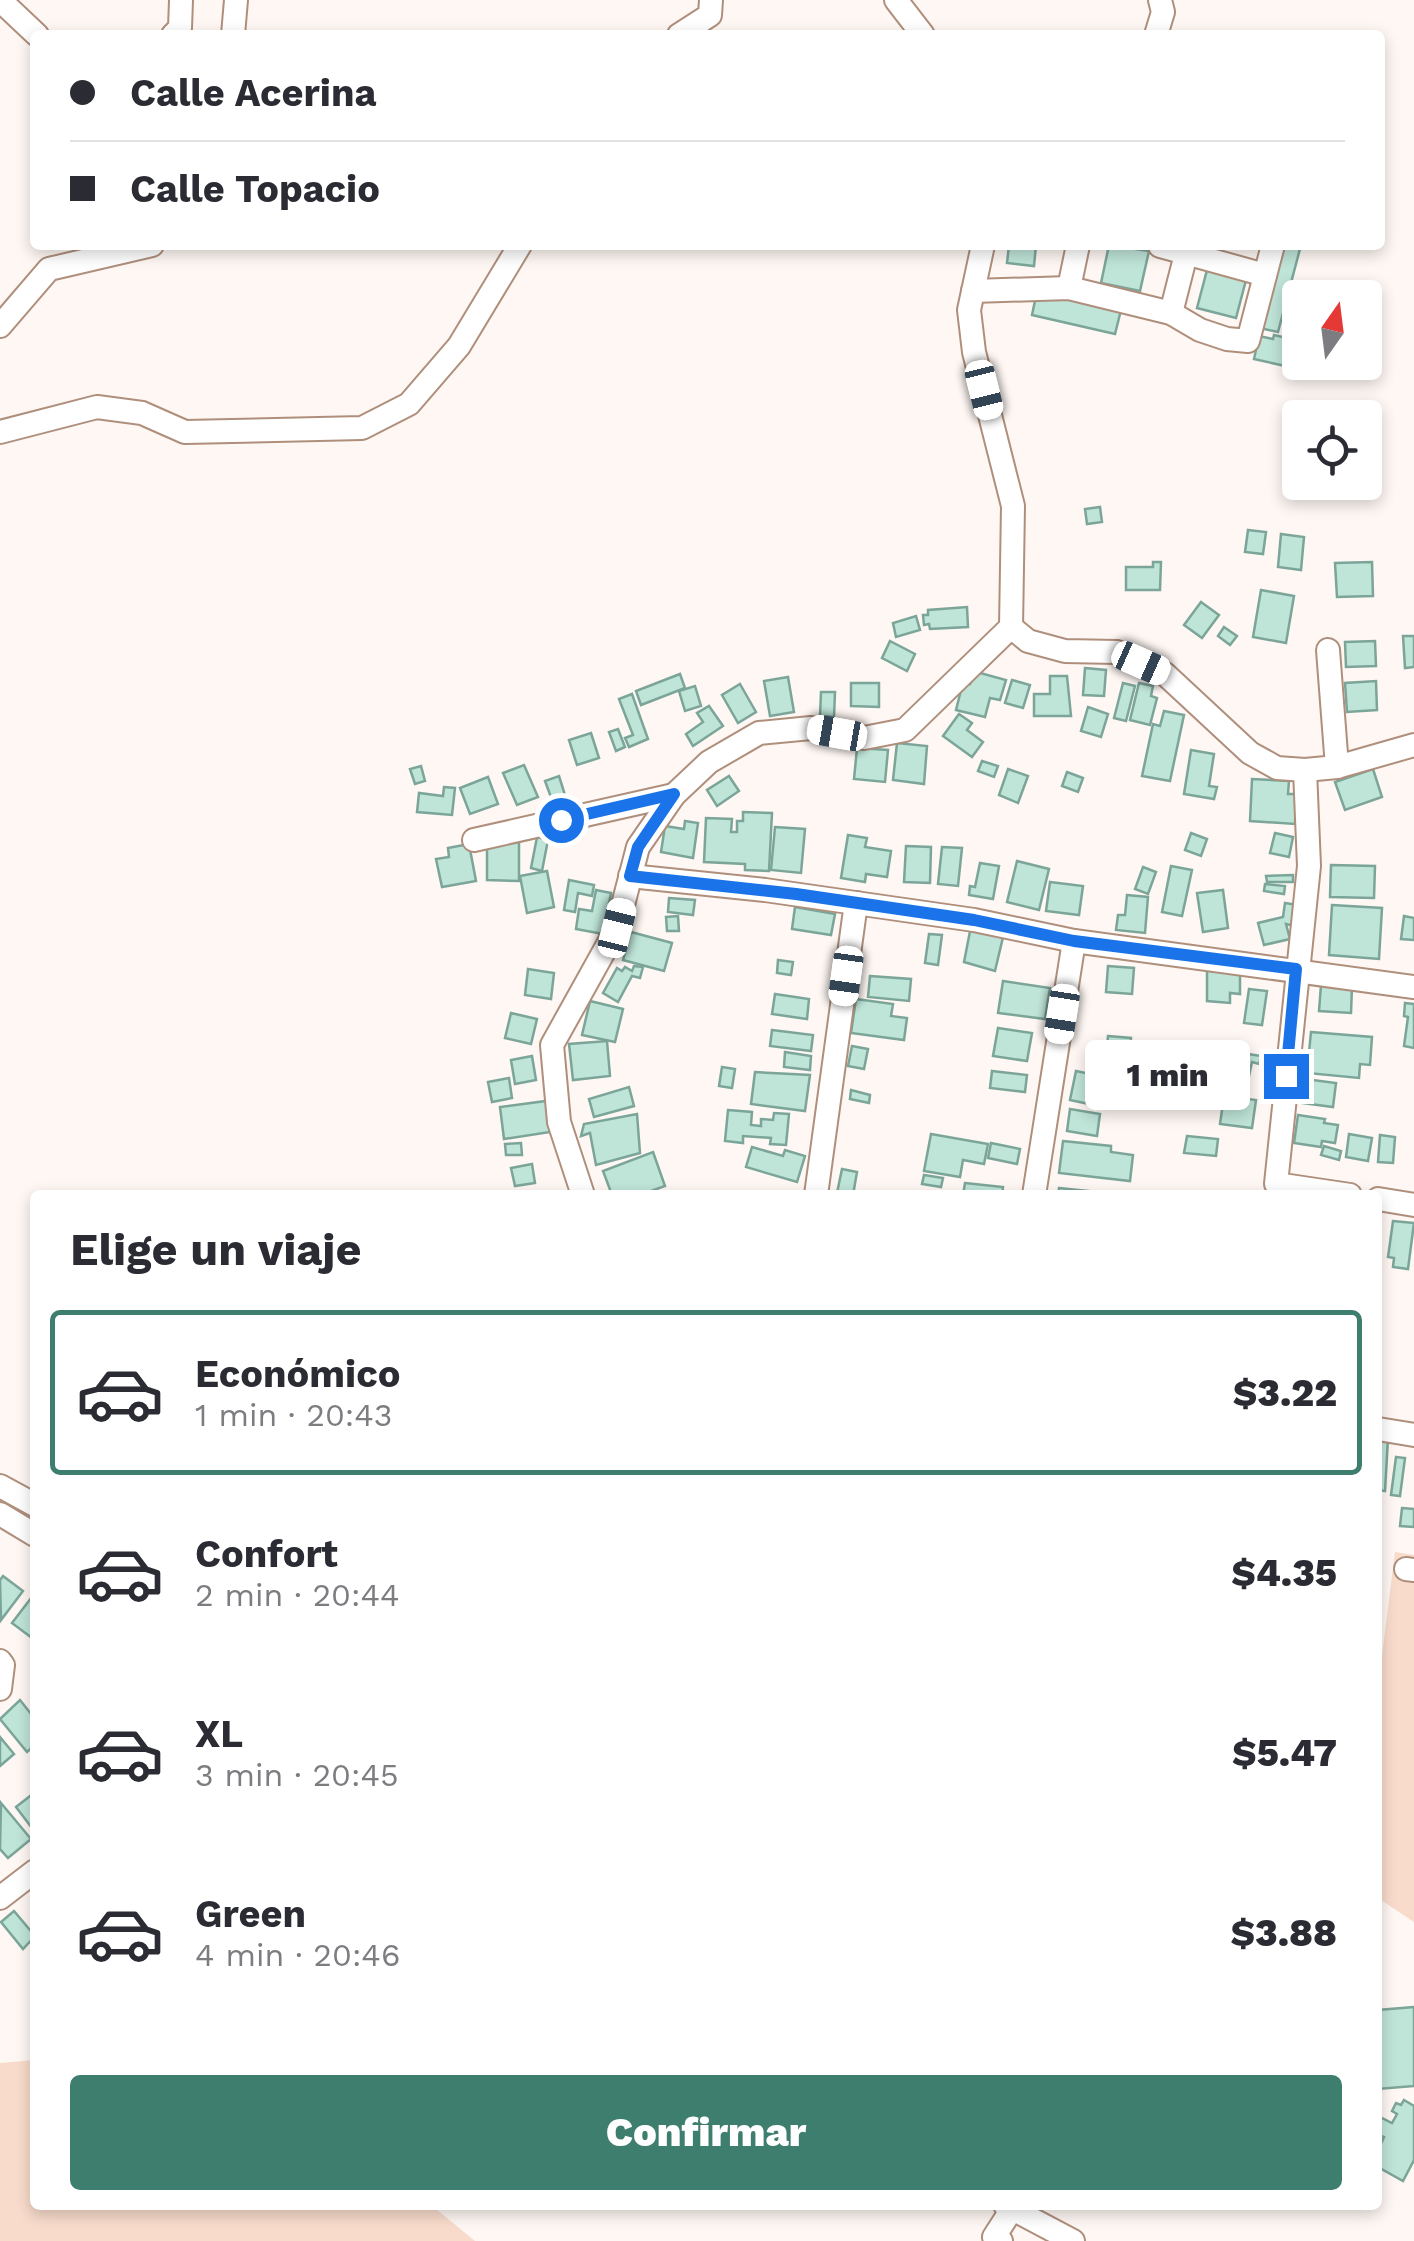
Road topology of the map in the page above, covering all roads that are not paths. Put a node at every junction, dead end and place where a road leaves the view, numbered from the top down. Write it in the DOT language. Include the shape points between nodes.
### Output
graph roads {
  1 [pos="0,0"];
  2 [pos="181,0"];
  3 [pos="236,0"];
  4 [pos="711,0"];
  5 [pos="896,0"];
  6 [pos="1160,0"];
  7 [pos="32,30"];
  8 [pos="178,30"];
  9 [pos="233,30"];
  10 [pos="687,30"];
  11 [pos="913,30"];
  12 [pos="1158,30"];
  13 [pos="131,250"];
  14 [pos="517,250"];
  15 [pos="982,250"];
  16 [pos="1077,250"];
  17 [pos="1172,250"];
  18 [pos="1272,250"];
  19 [pos="1186,254"];
  20 [pos="1265,276"];
  21 [pos="1069,288"];
  22 [pos="973,291"];
  23 [pos="1171,313"];
  24 [pos="0,326"];
  25 [pos="0,432"];
  26 [pos="1010,628"];
  27 [pos="1328,650"];
  28 [pos="1414,745"];
  29 [pos="1337,767"];
  30 [pos="1305,770"];
  31 [pos="674,794"];
  32 [pos="474,840"];
  33 [pos="630,876"];
  34 [pos="856,903"];
  35 [pos="1074,941"];
  36 [pos="1296,969"];
  37 [pos="1414,986"];
  38 [pos="581,1190"];
  39 [pos="817,1190"];
  40 [pos="1035,1190"];
  41 [pos="1316,1190"];
  42 [pos="1382,1200"];
  43 [pos="1414,1205"];
  44 [pos="1382,1430"];
  45 [pos="1414,1435"];
  46 [pos="0,1486"];
  47 [pos="30,1502"];
  48 [pos="0,1514"];
  49 [pos="30,1532"];
  50 [pos="0,1662"];
  51 [pos="0,1689"];
  52 [pos="30,1875"];
  53 [pos="0,1898"];
  54 [pos="1008,2210"];
  55 [pos="1015,2210"];
  56 [pos="1001,2241"];
  57 [pos="1073,2241"];
  1 -- 7 [label="street"];
  2 -- 8 [label="street"];
  3 -- 9 [label="street"];
  4 -- 10 [label="street" via="710,15"];
  5 -- 11 [label="street"];
  6 -- 12 [label="street"];
  13 -- 24 [label="street" via="49,269"];
  14 -- 25 [label="street" via="459,346 409,404 362,428 185,432 142,414 97,406"];
  15 -- 22 [label="street"];
  16 -- 21 [label="street"];
  17 -- 19 [label="street"];
  18 -- 20 [label="street"];
  19 -- 20 [label="street"];
  19 -- 23 [label="street"];
  20 -- 23 [label="street" via="1248,341 1200,330"];
  21 -- 22 [label="street"];
  21 -- 23 [label="street"];
  22 -- 26 [label="street" via="974,352 1013,506"];
  26 -- 30 [label="street" via="1028,641 1064,651 1116,652 1166,674 1250,753 1277,768"];
  26 -- 31 [label="street" via="905,730 864,738 810,728 760,733 710,762"];
  27 -- 29 [label="street"];
  28 -- 29 [label="street"];
  29 -- 30 [label="street"];
  30 -- 36 [label="street" via="1309,866"];
  31 -- 32 [label="street"];
  31 -- 33 [label="street" via="638,847"];
  33 -- 34 [label="street"];
  33 -- 38 [label="street" via="617,928 552,1045 559,1122"];
  34 -- 35 [label="street"];
  34 -- 39 [label="street"];
  35 -- 36 [label="street"];
  35 -- 40 [label="street"];
  36 -- 37 [label="street"];
  36 -- 41 [label="street" via="1276,1184"];
  42 -- 43 [label="street"];
  44 -- 45 [label="street"];
  46 -- 47 [label="street"];
  48 -- 49 [label="street"];
  50 -- 51 [label="street"];
  52 -- 53 [label="street"];
  54 -- 56 [label="street" via="994,2238"];
  55 -- 57 [label="street"];
}
